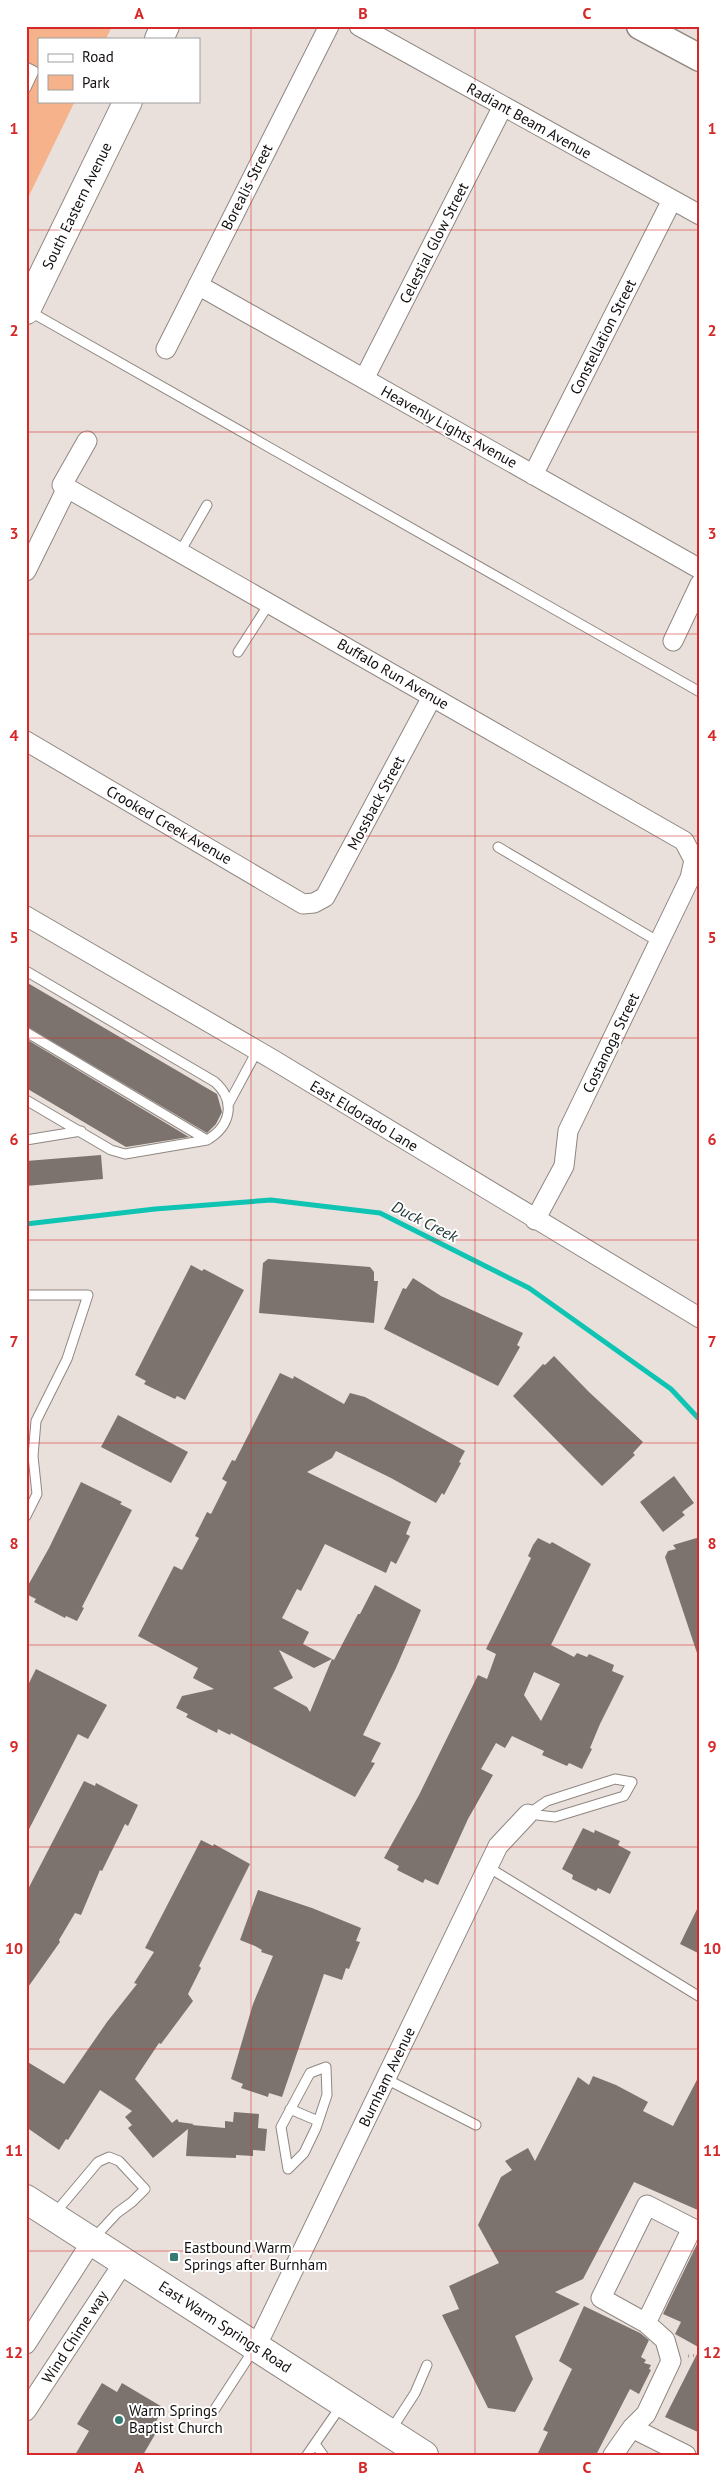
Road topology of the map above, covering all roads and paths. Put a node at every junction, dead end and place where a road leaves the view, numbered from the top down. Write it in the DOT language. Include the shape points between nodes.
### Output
graph roads {
  1 [pos="165,26"];
  2 [pos="329,26"];
  3 [pos="359,26"];
  4 [pos="640,26"];
  5 [pos="159,38"];
  6 [pos="700,58"];
  7 [pos="26,67"];
  8 [pos="26,88"];
  9 [pos="128,102"];
  10 [pos="503,106"];
  11 [pos="672,200"];
  12 [pos="700,215"];
  13 [pos="198,285"];
  14 [pos="26,309"];
  15 [pos="166,349"];
  16 [pos="364,379"];
  17 [pos="87,441"];
  18 [pos="533,474"];
  19 [pos="67,488"];
  20 [pos="207,505"];
  21 [pos="180,552"];
  22 [pos="700,568"];
  23 [pos="26,571"];
  24 [pos="700,584"];
  25 [pos="270,604"];
  26 [pos="673,641"];
  27 [pos="238,652"];
  28 [pos="700,692"];
  29 [pos="432,697"];
  30 [pos="26,741"];
  31 [pos="498,847"];
  32 [pos="695,880"];
  33 [pos="314,903"];
  34 [pos="26,916"];
  35 [pos="659,942"];
  36 [pos="26,971"];
  37 [pos="26,1032"];
  38 [pos="258,1051"];
  39 [pos="26,1100"];
  40 [pos="229,1103"];
  41 [pos="80,1131"];
  42 [pos="26,1140"];
  43 [pos="207,1140"];
  44 [pos="535,1220"];
  45 [pos="26,1295"];
  46 [pos="700,1318"];
  47 [pos="26,1516"];
  48 [pos="528,1814"];
  49 [pos="488,1867"];
  50 [pos="700,1997"];
  51 [pos="386,2079"];
  52 [pos="290,2109"];
  53 [pos="318,2121"];
  54 [pos="476,2125"];
  55 [pos="26,2199"];
  56 [pos="53,2216"];
  57 [pos="92,2241"];
  58 [pos="124,2262"];
  59 [pos="646,2323"];
  60 [pos="26,2344"];
  61 [pos="256,2347"];
  62 [pos="427,2365"];
  63 [pos="343,2403"];
  64 [pos="26,2411"];
  65 [pos="213,2412"];
  66 [pos="632,2428"];
  67 [pos="389,2432"];
  68 [pos="315,2444"];
  69 [pos="418,2453"];
  70 [pos="306,2455"];
  71 [pos="323,2455"];
  72 [pos="613,2455"];
  73 [pos="686,2455"];
  1 -- 5 [label="main road"];
  2 -- 13 [label="street, Borealis Street"];
  3 -- 10 [label="street, Radiant Beam Avenue"];
  4 -- 6 [label="street"];
  7 -- 8 [label="lane" via="34,71"];
  9 -- 14 [label="main road, South Eastern Avenue"];
  10 -- 11 [label="street, Radiant Beam Avenue"];
  10 -- 16 [label="street, Celestial Glow Street"];
  11 -- 12 [label="street, Radiant Beam Avenue"];
  11 -- 18 [label="street, Constellation Street"];
  13 -- 15 [label="street, Borealis Street"];
  13 -- 16 [label="street, Heavenly Lights Avenue"];
  14 -- 28 [label="lane"];
  16 -- 18 [label="street, Heavenly Lights Avenue"];
  17 -- 19 [label="street" via="62,485"];
  18 -- 22 [label="street, Heavenly Lights Avenue"];
  19 -- 21 [label="street, Buffalo Run Avenue"];
  19 -- 23 [label="street"];
  20 -- 21 [label="lane"];
  21 -- 25 [label="street, Buffalo Run Avenue"];
  24 -- 26 [label="street"];
  25 -- 27 [label="lane"];
  25 -- 29 [label="street, Buffalo Run Avenue"];
  29 -- 32 [label="street, Buffalo Run Avenue" via="684,841 694,860"];
  29 -- 33 [label="street, Mossback Street" via="325,897"];
  30 -- 33 [label="street, Crooked Creek Avenue" via="303,904"];
  31 -- 35 [label="lane"];
  32 -- 35 [label="street, Costanoga Street"];
  34 -- 38 [label="street, East Eldorado Lane"];
  35 -- 44 [label="street, Costanoga Street" via="568,1131 564,1166"];
  36 -- 40 [label="lane" via="215,1082 226,1092"];
  37 -- 43 [label="lane"];
  38 -- 40 [label="lane"];
  38 -- 44 [label="street, East Eldorado Lane"];
  39 -- 41 [label="lane"];
  40 -- 43 [label="lane" via="227,1116 216,1134"];
  41 -- 42 [label="lane"];
  41 -- 43 [label="lane" via="124,1154"];
  44 -- 46 [label="street, East Eldorado Lane"];
  45 -- 47 [label="lane" via="88,1294 67,1359 36,1421 33,1456 37,1494"];
  48 -- 48 [label="lane" via="555,1818 624,1796 632,1782 616,1779 548,1801"];
  48 -- 49 [label="street, Burnham Avenue" via="498,1846"];
  49 -- 50 [label="lane"];
  49 -- 51 [label="street, Burnham Avenue"];
  51 -- 54 [label="lane"];
  51 -- 61 [label="street, Burnham Avenue"];
  52 -- 53 [label="lane"];
  52 -- 53 [label="lane" via="310,2073 326,2067 327,2094"];
  52 -- 53 [label="lane" via="281,2127 288,2169 304,2153"];
  55 -- 56 [label="main road, East Warm Springs Road"];
  56 -- 57 [label="main road, East Warm Springs Road"];
  56 -- 57 [label="lane" via="98,2162 109,2157 119,2161 144,2189 117,2212"];
  57 -- 58 [label="main road, East Warm Springs Road"];
  57 -- 60 [label="street"];
  58 -- 61 [label="main road, East Warm Springs Road"];
  58 -- 64 [label="street, Wind Chime way"];
  59 -- 59 [label="street" via="601,2298 647,2205 692,2228"];
  59 -- 66 [label="street" via="665,2340 671,2361 646,2414"];
  61 -- 63 [label="main road, East Warm Springs Road"];
  61 -- 65 [label="lane"];
  62 -- 67 [label="lane" via="415,2393"];
  63 -- 67 [label="main road, East Warm Springs Road"];
  63 -- 68 [label="lane"];
  66 -- 72 [label="street"];
  66 -- 73 [label="street"];
  67 -- 69 [label="main road, East Warm Springs Road"];
  68 -- 70 [label="lane"];
  68 -- 71 [label="lane"];
}
